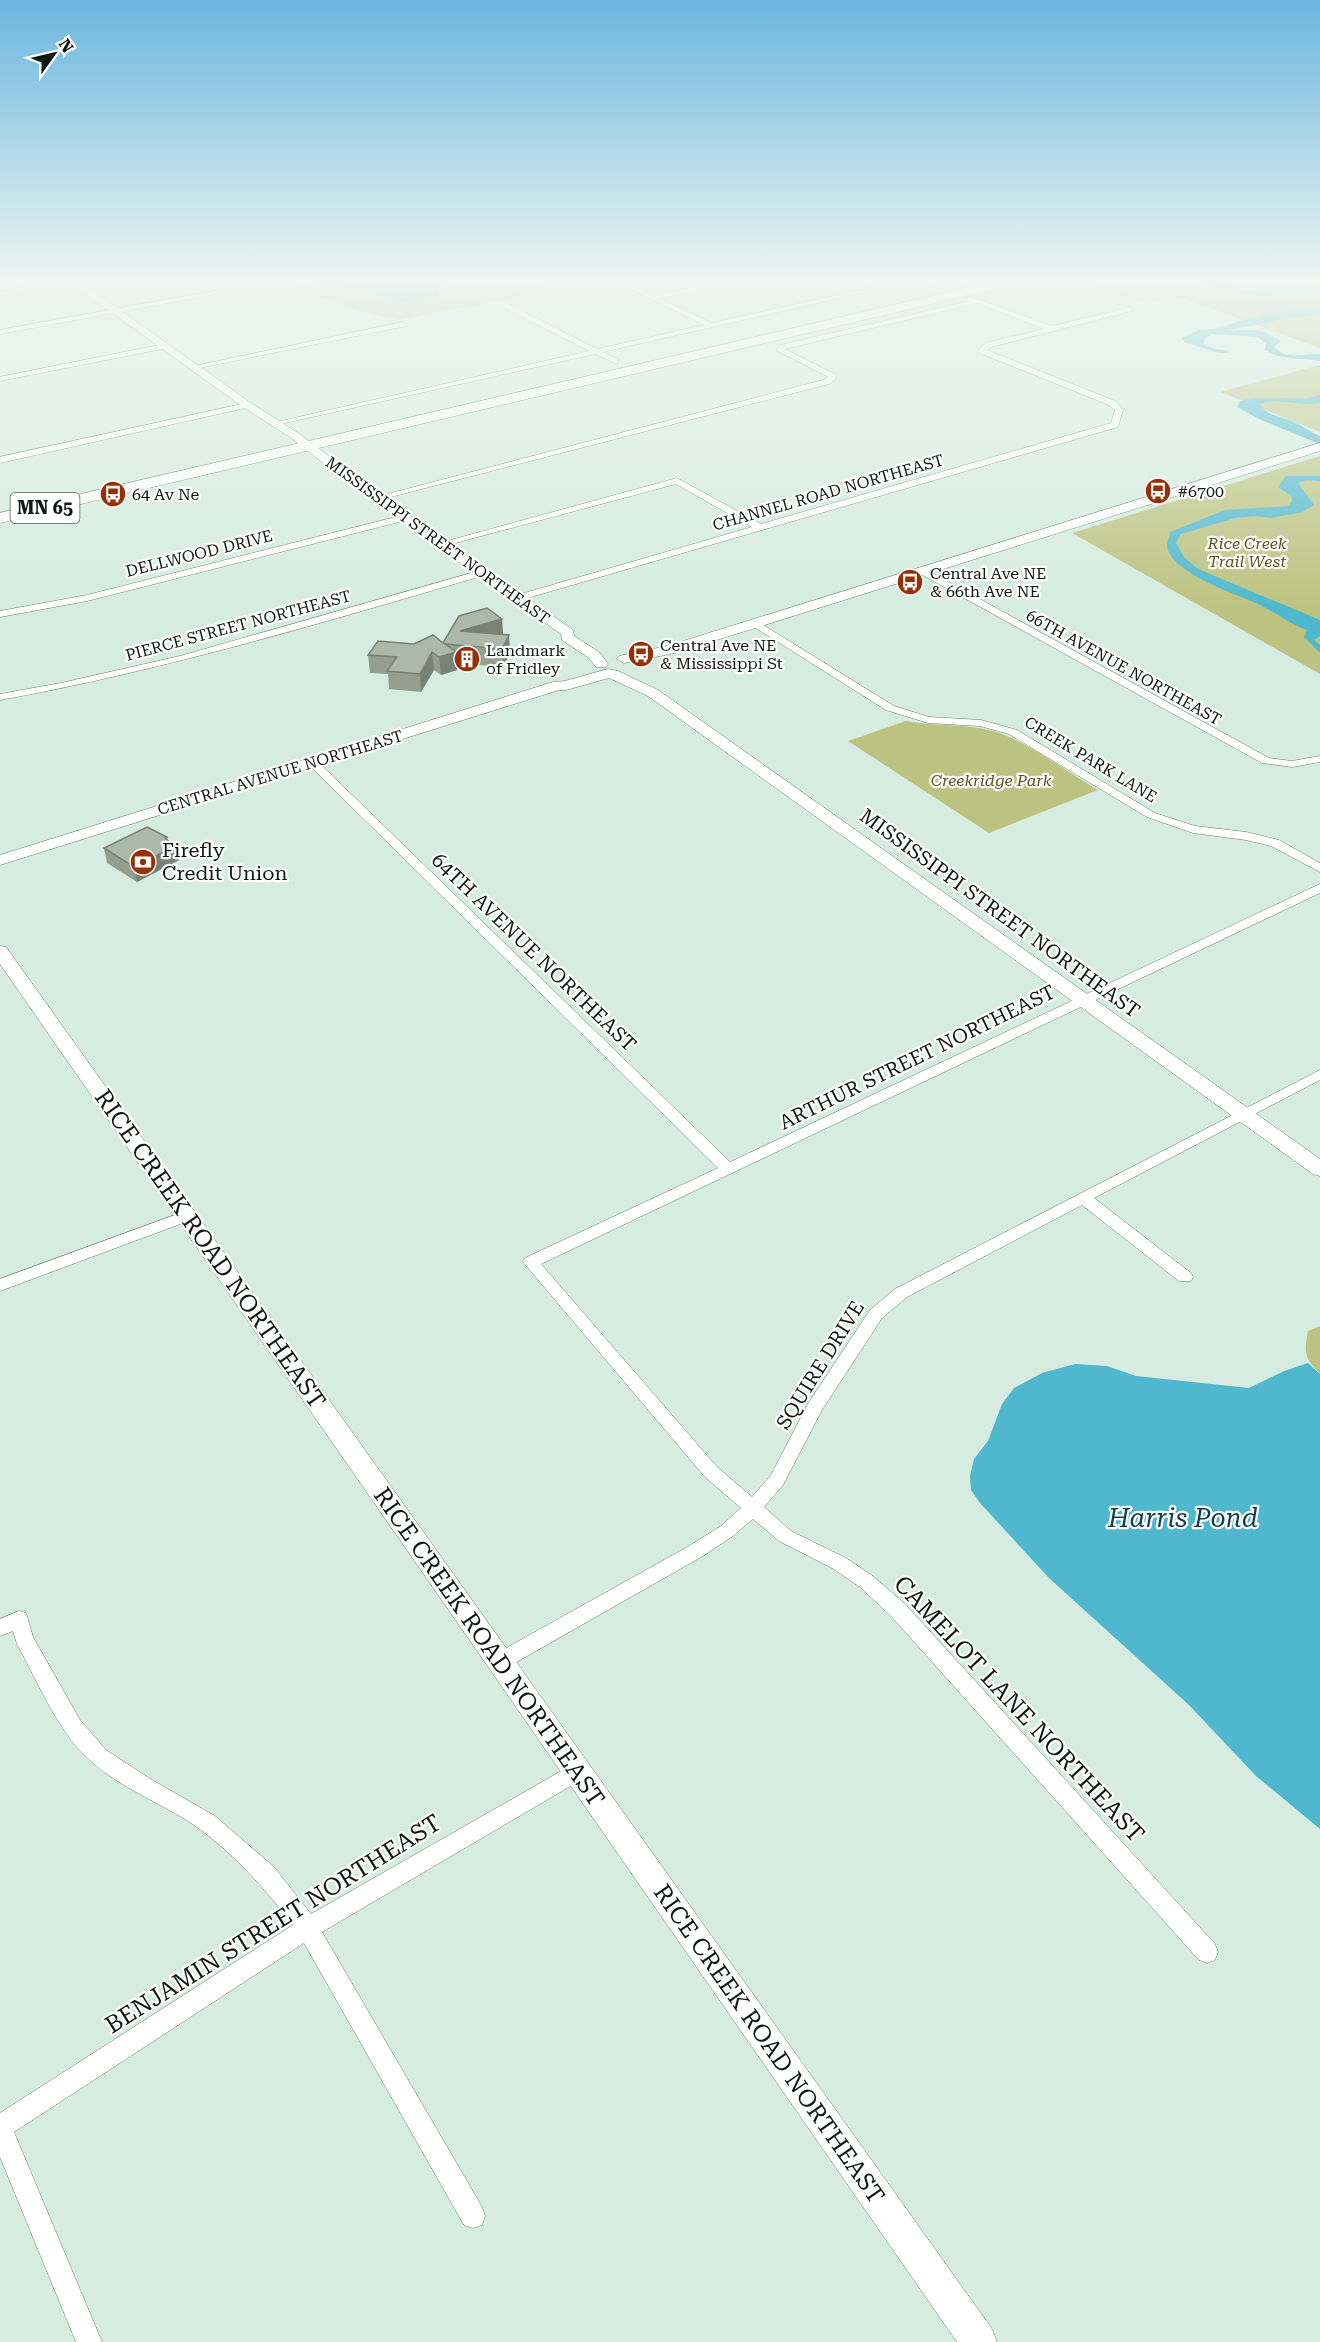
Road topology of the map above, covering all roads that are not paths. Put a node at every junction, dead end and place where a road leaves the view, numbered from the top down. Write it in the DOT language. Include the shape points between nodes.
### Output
graph roads {
  1 [pos="226,390"];
  2 [pos="421,390"];
  3 [pos="485,390"];
  4 [pos="536,390"];
  5 [pos="794,390"];
  6 [pos="1080,390"];
  7 [pos="247,405"];
  8 [pos="276,423"];
  9 [pos="294,435"];
  10 [pos="308,446"];
  11 [pos="1320,447"];
  12 [pos="0,460"];
  13 [pos="376,498"];
  14 [pos="0,502"];
  15 [pos="0,518"];
  16 [pos="404,518"];
  17 [pos="759,527"];
  18 [pos="441,544"];
  19 [pos="922,571"];
  20 [pos="482,573"];
  21 [pos="517,598"];
  22 [pos="0,614"];
  23 [pos="755,623"];
  24 [pos="568,633"];
  25 [pos="627,664"];
  26 [pos="606,670"];
  27 [pos="653,693"];
  28 [pos="0,697"];
  29 [pos="1320,759"];
  30 [pos="312,762"];
  31 [pos="0,860"];
  32 [pos="1320,868"];
  33 [pos="1320,888"];
  34 [pos="0,951"];
  35 [pos="1082,999"];
  36 [pos="1320,1074"];
  37 [pos="1242,1114"];
  38 [pos="729,1170"];
  39 [pos="1320,1170"];
  40 [pos="1084,1198"];
  41 [pos="186,1216"];
  42 [pos="531,1262"];
  43 [pos="1185,1277"];
  44 [pos="0,1284"];
  45 [pos="752,1509"];
  46 [pos="10,1624"];
  47 [pos="499,1662"];
  48 [pos="577,1772"];
  49 [pos="308,1928"];
  50 [pos="1207,1952"];
  51 [pos="0,2128"];
  52 [pos="473,2216"];
  53 [pos="89,2342"];
  54 [pos="979,2342"];
  1 -- 7 [label="street, MISSISSIPPI STREET NORTHEAST"];
  2 -- 8 [label="street"];
  3 -- 9 [label="highway, MN 65"];
  4 -- 10 [label="highway, MN 65"];
  5 -- 13 [label="street"];
  6 -- 17 [label="street, CHANNEL ROAD NORTHEAST" via="1112,403 1119,410 1115,425"];
  7 -- 8 [label="street, MISSISSIPPI STREET NORTHEAST"];
  7 -- 12 [label="street"];
  8 -- 9 [label="street, MISSISSIPPI STREET NORTHEAST"];
  9 -- 10 [label="street, MISSISSIPPI STREET NORTHEAST"];
  9 -- 14 [label="highway, MN 65"];
  10 -- 13 [label="street, MISSISSIPPI STREET NORTHEAST"];
  10 -- 15 [label="highway, MN 65"];
  11 -- 19 [label="street"];
  13 -- 16 [label="street, MISSISSIPPI STREET NORTHEAST"];
  16 -- 18 [label="street, MISSISSIPPI STREET NORTHEAST"];
  16 -- 22 [label="street, DELLWOOD DRIVE" via="87,598"];
  17 -- 18 [label="street" via="677,481"];
  17 -- 21 [label="street, CHANNEL ROAD NORTHEAST"];
  18 -- 20 [label="street, MISSISSIPPI STREET NORTHEAST"];
  19 -- 23 [label="street"];
  19 -- 29 [label="street, 66TH AVENUE NORTHEAST" via="1266,761 1292,764"];
  20 -- 21 [label="street, MISSISSIPPI STREET NORTHEAST"];
  20 -- 28 [label="street, PIERCE STREET NORTHEAST" via="282,631 70,685"];
  21 -- 24 [label="street, MISSISSIPPI STREET NORTHEAST"];
  23 -- 25 [label="street"];
  23 -- 32 [label="street, CREEK PARK LANE" via="890,708 928,720 981,723 1013,732 1151,815 1193,829 1275,843"];
  24 -- 25 [label="street, MISSISSIPPI STREET NORTHEAST" via="577,634"];
  24 -- 26 [label="street, MISSISSIPPI STREET NORTHEAST" via="567,637 594,655"];
  25 -- 26 [label="street, CENTRAL AVENUE NORTHEAST"];
  25 -- 27 [label="street, MISSISSIPPI STREET NORTHEAST" via="655,688"];
  26 -- 27 [label="street, MISSISSIPPI STREET NORTHEAST"];
  26 -- 30 [label="street, CENTRAL AVENUE NORTHEAST" via="567,686 559,685"];
  27 -- 35 [label="street, MISSISSIPPI STREET NORTHEAST"];
  30 -- 31 [label="street, CENTRAL AVENUE NORTHEAST"];
  30 -- 38 [label="street, 64TH AVENUE NORTHEAST"];
  33 -- 35 [label="street, ARTHUR STREET NORTHEAST"];
  34 -- 41 [label="street, RICE CREEK ROAD NORTHEAST"];
  35 -- 37 [label="street, MISSISSIPPI STREET NORTHEAST"];
  35 -- 38 [label="street, ARTHUR STREET NORTHEAST"];
  36 -- 37 [label="street, SQUIRE DRIVE"];
  37 -- 39 [label="street, MISSISSIPPI STREET NORTHEAST"];
  37 -- 40 [label="street, SQUIRE DRIVE"];
  38 -- 42 [label="street, ARTHUR STREET NORTHEAST"];
  40 -- 43 [label="street"];
  40 -- 45 [label="street, SQUIRE DRIVE" via="902,1293 876,1314 815,1407 777,1480"];
  41 -- 44 [label="street"];
  41 -- 47 [label="street, RICE CREEK ROAD NORTHEAST"];
  42 -- 45 [label="street, CAMELOT LANE NORTHEAST" via="711,1472"];
  45 -- 47 [label="street, SQUIRE DRIVE" via="696,1551"];
  45 -- 50 [label="street, CAMELOT LANE NORTHEAST" via="785,1536 867,1582 898,1610"];
  46 -- 49 [label="street" via="24,1638 73,1726 99,1756 208,1823 266,1875"];
  47 -- 48 [label="street, RICE CREEK ROAD NORTHEAST"];
  48 -- 49 [label="street, BENJAMIN STREET NORTHEAST"];
  48 -- 54 [label="street, RICE CREEK ROAD NORTHEAST"];
  49 -- 51 [label="street, BENJAMIN STREET NORTHEAST"];
  49 -- 52 [label="street"];
  51 -- 53 [label="street"];
}
